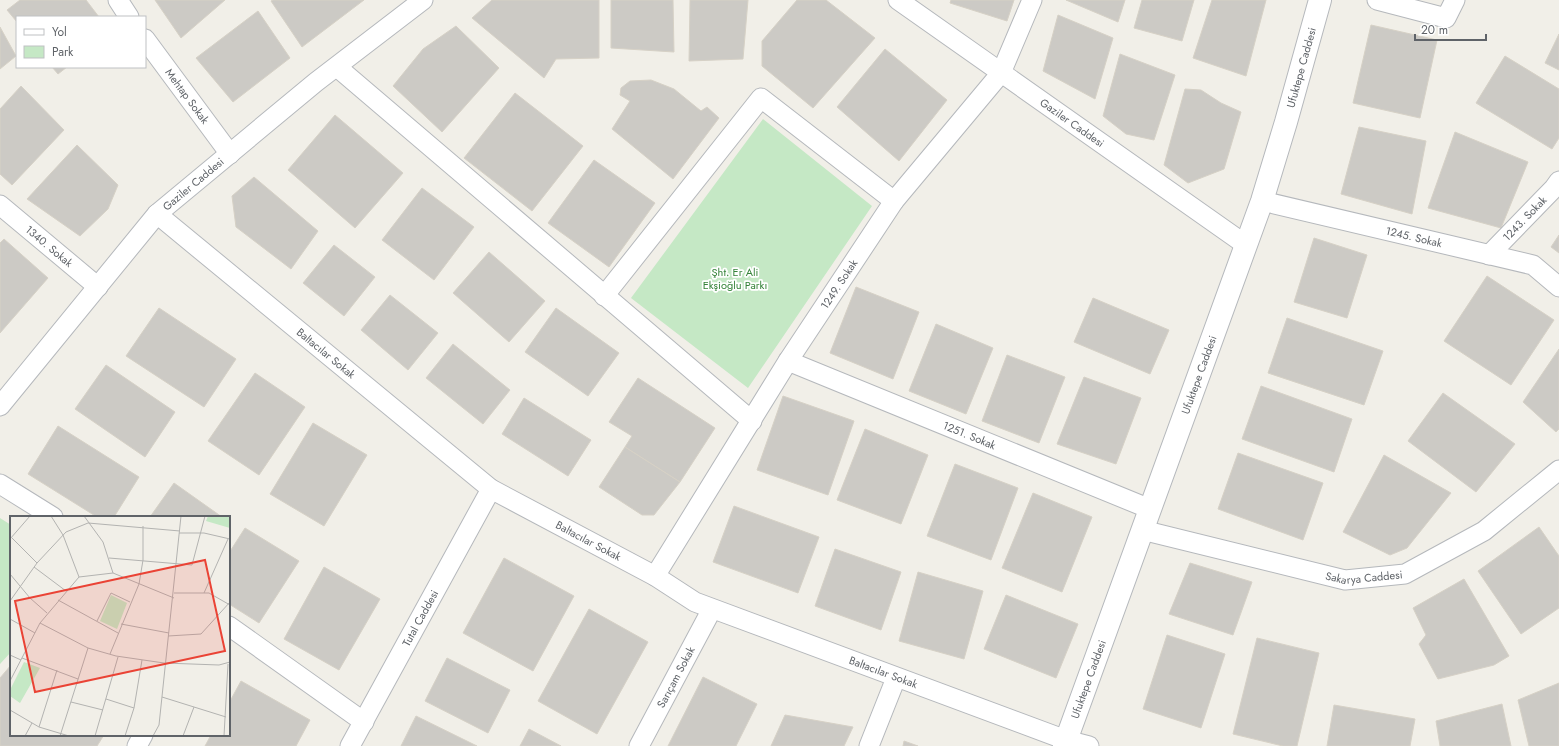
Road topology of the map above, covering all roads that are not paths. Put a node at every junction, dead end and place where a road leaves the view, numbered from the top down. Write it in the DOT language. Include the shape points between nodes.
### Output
graph roads {
  1 [pos="118,0"];
  2 [pos="898,0"];
  3 [pos="1032,0"];
  4 [pos="1320,0"];
  5 [pos="1377,0"];
  6 [pos="1455,0"];
  7 [pos="415,2"];
  8 [pos="128,16"];
  9 [pos="146,40"];
  10 [pos="337,67"];
  11 [pos="1001,73"];
  12 [pos="230,154"];
  13 [pos="1559,181"];
  14 [pos="894,201"];
  15 [pos="1262,201"];
  16 [pos="0,205"];
  17 [pos="157,214"];
  18 [pos="1246,245"];
  19 [pos="1489,255"];
  20 [pos="98,287"];
  21 [pos="1559,287"];
  22 [pos="604,296"];
  23 [pos="788,361"];
  24 [pos="0,406"];
  25 [pos="752,420"];
  26 [pos="1559,470"];
  27 [pos="0,484"];
  28 [pos="491,489"];
  29 [pos="1150,509"];
  30 [pos="51,516"];
  31 [pos="1142,530"];
  32 [pos="655,576"];
  33 [pos="712,609"];
  34 [pos="230,627"];
  35 [pos="896,678"];
  36 [pos="364,722"];
  37 [pos="142,736"];
  38 [pos="1065,743"];
  39 [pos="137,746"];
  40 [pos="350,746"];
  41 [pos="639,746"];
  42 [pos="869,746"];
  43 [pos="1089,746"];
  1 -- 8 [label="street"];
  2 -- 11 [label="street, Gaziler Caddesi"];
  3 -- 11 [label="street, 1249. Sokak"];
  4 -- 15 [label="street, Ufuktepe Caddesi"];
  5 -- 6 [label="street" via="1446,18"];
  7 -- 10 [label="street, Gaziler Caddesi"];
  9 -- 12 [label="street, Mehtap Sokak"];
  10 -- 12 [label="street, Gaziler Caddesi"];
  10 -- 22 [label="street"];
  11 -- 14 [label="street, 1249. Sokak"];
  11 -- 18 [label="street, Gaziler Caddesi"];
  12 -- 17 [label="street, Gaziler Caddesi"];
  13 -- 19 [label="street, 1243. Sokak"];
  14 -- 22 [label="street" via="761,98"];
  14 -- 23 [label="street, 1249. Sokak"];
  15 -- 18 [label="street, Ufuktepe Caddesi"];
  15 -- 19 [label="street, 1245. Sokak"];
  16 -- 20 [label="street, 1340. Sokak"];
  17 -- 20 [label="street, Gaziler Caddesi"];
  17 -- 28 [label="street, Baltacılar Sokak"];
  18 -- 29 [label="street, Ufuktepe Caddesi"];
  19 -- 21 [label="street, 1245. Sokak" via="1533,265"];
  20 -- 24 [label="street, Gaziler Caddesi"];
  22 -- 25 [label="street"];
  23 -- 25 [label="street, 1249. Sokak"];
  23 -- 29 [label="street, 1251. Sokak"];
  25 -- 32 [label="street, 1249. Sokak"];
  26 -- 31 [label="street, Sakarya Caddesi" via="1484,531 1405,574 1345,580"];
  27 -- 30 [label="street"];
  28 -- 32 [label="street, Baltacılar Sokak"];
  28 -- 36 [label="street, Tutal Caddesi"];
  29 -- 31 [label="street, Ufuktepe Caddesi"];
  31 -- 38 [label="street, Ufuktepe Caddesi"];
  32 -- 33 [label="street, Baltacılar Sokak" via="695,602"];
  33 -- 35 [label="street, Baltacılar Sokak"];
  33 -- 41 [label="street, Sarıçam Sokak"];
  34 -- 36 [label="street"];
  35 -- 38 [label="street, Baltacılar Sokak"];
  35 -- 42 [label="street"];
  36 -- 40 [label="street, Tutal Caddesi"];
  37 -- 39 [label="street"];
  38 -- 43 [label="street, Baltacılar Sokak"];
}
